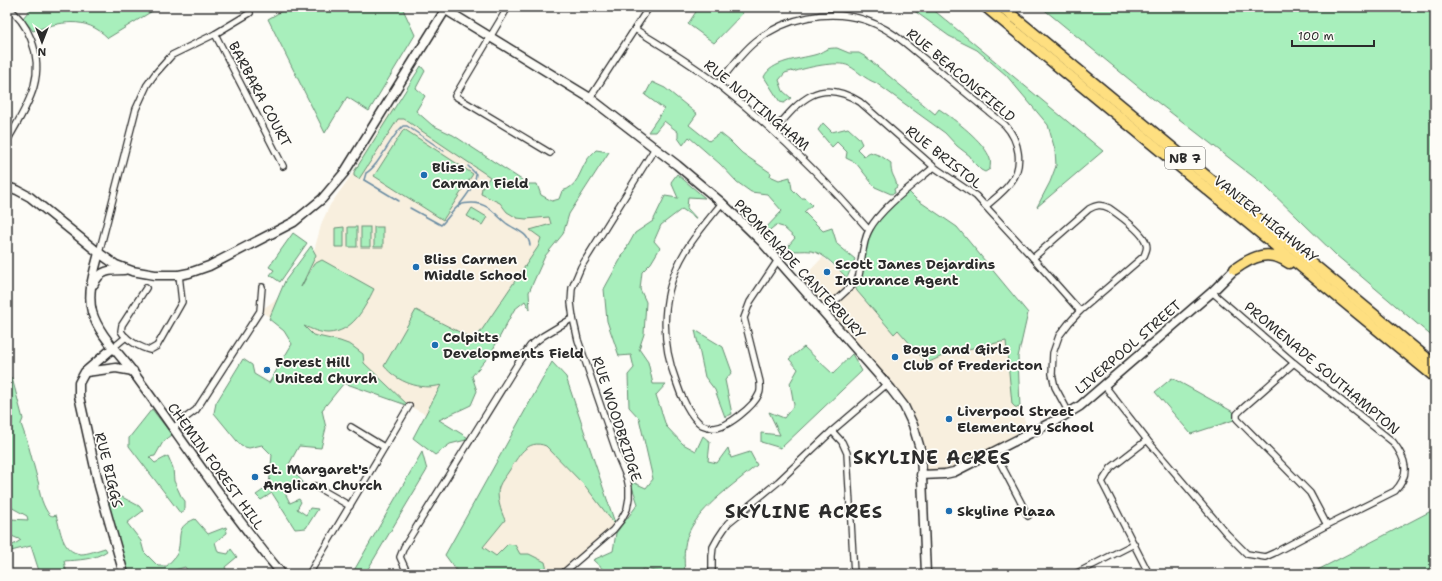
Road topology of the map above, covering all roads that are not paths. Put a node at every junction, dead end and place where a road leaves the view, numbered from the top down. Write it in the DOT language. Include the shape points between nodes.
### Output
graph roads {
  1 [pos="7,7"];
  2 [pos="508,7"];
  3 [pos="650,7"];
  4 [pos="986,7"];
  5 [pos="1002,7"];
  6 [pos="445,8"];
  7 [pos="250,13"];
  8 [pos="636,29"];
  9 [pos="215,34"];
  10 [pos="489,38"];
  11 [pos="718,84"];
  12 [pos="590,98"];
  13 [pos="774,131"];
  14 [pos="7,141"];
  15 [pos="655,148"];
  16 [pos="550,153"];
  17 [pos="283,166"];
  18 [pos="934,167"];
  19 [pos="7,187"];
  20 [pos="722,203"];
  21 [pos="986,206"];
  22 [pos="869,230"];
  23 [pos="99,253"];
  24 [pos="1033,258"];
  25 [pos="778,260"];
  26 [pos="1235,269"];
  27 [pos="132,271"];
  28 [pos="179,275"];
  29 [pos="1326,286"];
  30 [pos="262,287"];
  31 [pos="146,288"];
  32 [pos="1212,292"];
  33 [pos="90,302"];
  34 [pos="1080,311"];
  35 [pos="823,312"];
  36 [pos="573,318"];
  37 [pos="126,337"];
  38 [pos="114,347"];
  39 [pos="1294,363"];
  40 [pos="1435,365"];
  41 [pos="132,371"];
  42 [pos="85,372"];
  43 [pos="1435,376"];
  44 [pos="887,384"];
  45 [pos="1104,385"];
  46 [pos="409,406"];
  47 [pos="1068,413"];
  48 [pos="351,427"];
  49 [pos="174,428"];
  50 [pos="832,431"];
  51 [pos="1147,440"];
  52 [pos="384,447"];
  53 [pos="994,451"];
  54 [pos="921,475"];
  55 [pos="315,486"];
  56 [pos="350,506"];
  57 [pos="1028,516"];
  58 [pos="1327,525"];
  59 [pos="1134,544"];
  60 [pos="124,574"];
  61 [pos="282,574"];
  62 [pos="309,574"];
  63 [pos="409,574"];
  64 [pos="562,574"];
  65 [pos="712,574"];
  66 [pos="854,574"];
  67 [pos="926,574"];
  68 [pos="1075,574"];
  69 [pos="1149,574"];
  1 -- 14 [label="street" via="21,20 28,33 37,59 37,74 30,100"];
  2 -- 10 [label="street"];
  3 -- 8 [label="street"];
  4 -- 29 [label="highway, VANIER HIGHWAY / NB 7"];
  5 -- 40 [label="highway, VANIER HIGHWAY / NB 7"];
  6 -- 10 [label="street, PROMENADE CANTERBURY"];
  6 -- 28 [label="street" via="344,173 322,200 294,222 209,266"];
  7 -- 9 [label="street"];
  8 -- 11 [label="street, RUE NOTTINGHAM"];
  8 -- 12 [label="street"];
  9 -- 17 [label="street, BARBARA COURT"];
  9 -- 23 [label="street" via="172,55 147,85 136,109"];
  10 -- 12 [label="street, PROMENADE CANTERBURY"];
  10 -- 16 [label="street" via="455,96"];
  11 -- 13 [label="street, RUE NOTTINGHAM"];
  11 -- 21 [label="street, RUE BEACONSFIELD" via="752,44 772,30 792,21 828,15 873,23 905,43 1005,125 1014,137 1018,152 1016,172 1010,184"];
  12 -- 15 [label="street, PROMENADE CANTERBURY"];
  13 -- 18 [label="street, RUE BRISTOL" via="795,107 810,96 829,91 846,94 860,102"];
  13 -- 22 [label="street, RUE NOTTINGHAM" via="834,190"];
  15 -- 20 [label="street, PROMENADE CANTERBURY"];
  15 -- 36 [label="street, RUE WOODBRIDGE" via="578,271 572,288"];
  18 -- 21 [label="street, RUE BRISTOL"];
  18 -- 22 [label="street" via="879,215"];
  19 -- 23 [label="street" via="30,197"];
  20 -- 25 [label="street, PROMENADE CANTERBURY"];
  20 -- 25 [label="street" via="685,252 672,281 665,311 669,362 686,404 696,420 704,426 723,426 750,407 760,393 760,382 744,318 750,302"];
  21 -- 24 [label="street, RUE BRISTOL"];
  22 -- 35 [label="street" via="857,281"];
  23 -- 27 [label="street" via="116,265"];
  23 -- 33 [label="street"];
  24 -- 34 [label="street, RUE BRISTOL"];
  24 -- 34 [label="street" via="1095,205 1109,208 1142,236 1147,249 1144,256"];
  25 -- 35 [label="street, PROMENADE CANTERBURY"];
  26 -- 29 [label="highway" via="1253,258 1270,255 1280,257"];
  26 -- 32 [label="street, LIVERPOOL STREET"];
  27 -- 28 [label="street" via="155,276"];
  27 -- 33 [label="street" via="112,270 101,273 95,281"];
  28 -- 37 [label="street" via="182,302 157,346 150,350 146,349"];
  29 -- 43 [label="highway, VANIER HIGHWAY / NB 7"];
  30 -- 49 [label="street" via="260,311 196,410"];
  31 -- 37 [label="street" via="122,324 121,331"];
  32 -- 39 [label="street, PROMENADE SOUTHAMPTON"];
  32 -- 45 [label="street, LIVERPOOL STREET"];
  33 -- 38 [label="street, CHEMIN FOREST HILL" via="97,324"];
  34 -- 47 [label="street" via="1059,336 1053,353 1052,374 1055,387"];
  35 -- 44 [label="street, PROMENADE CANTERBURY"];
  36 -- 63 [label="street" via="530,346 518,362 404,548 400,557"];
  36 -- 64 [label="street, RUE WOODBRIDGE" via="578,340 627,478 629,498 627,509 613,530"];
  37 -- 38 [label="street"];
  38 -- 41 [label="street, CHEMIN FOREST HILL"];
  38 -- 42 [label="street"];
  39 -- 58 [label="street" via="1242,409 1237,414 1237,419 1310,493"];
  39 -- 58 [label="street, PROMENADE SOUTHAMPTON" via="1393,442 1405,461 1404,476 1395,491"];
  41 -- 42 [label="street" via="116,368"];
  41 -- 49 [label="street, CHEMIN FOREST HILL"];
  42 -- 60 [label="street, RUE BIGGS" via="79,383 82,413"];
  44 -- 50 [label="street"];
  44 -- 54 [label="street, PROMENADE CANTERBURY" via="904,406 913,425 921,452"];
  45 -- 47 [label="street, LIVERPOOL STREET"];
  45 -- 51 [label="street, PROMENADE SOUTHAMPTON"];
  46 -- 52 [label="street"];
  47 -- 53 [label="street, LIVERPOOL STREET"];
  48 -- 52 [label="street"];
  49 -- 61 [label="street, CHEMIN FOREST HILL" via="225,501"];
  50 -- 65 [label="street" via="778,482 728,523 713,547"];
  50 -- 66 [label="street" via="842,442 847,453"];
  51 -- 58 [label="street, PROMENADE SOUTHAMPTON" via="1247,554 1265,557"];
  51 -- 59 [label="street" via="1111,468 1102,482"];
  52 -- 56 [label="street"];
  53 -- 54 [label="street, LIVERPOOL STREET" via="954,472"];
  53 -- 57 [label="street"];
  54 -- 67 [label="street, PROMENADE CANTERBURY"];
  55 -- 56 [label="street"];
  56 -- 62 [label="street"];
  59 -- 68 [label="street"];
  59 -- 69 [label="street"];
}
